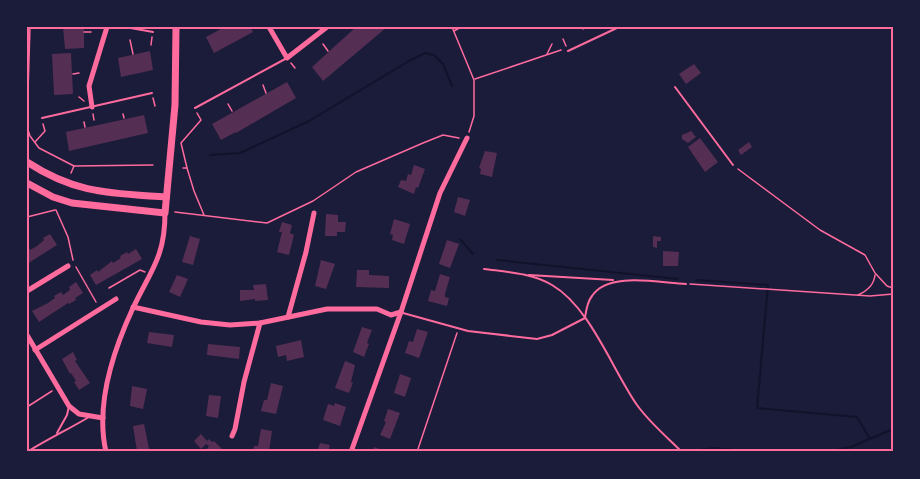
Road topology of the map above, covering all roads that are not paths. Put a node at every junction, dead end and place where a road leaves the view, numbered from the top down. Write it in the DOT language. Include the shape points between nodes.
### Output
graph roads {
  1 [pos="107,27"];
  2 [pos="125,27"];
  3 [pos="176,27"];
  4 [pos="269,27"];
  5 [pos="327,27"];
  6 [pos="619,27"];
  7 [pos="153,32"];
  8 [pos="568,51"];
  9 [pos="288,60"];
  10 [pos="675,87"];
  11 [pos="152,93"];
  12 [pos="195,108"];
  13 [pos="92,109"];
  14 [pos="42,118"];
  15 [pos="467,138"];
  16 [pos="27,162"];
  17 [pos="733,165"];
  18 [pos="27,183"];
  19 [pos="166,197"];
  20 [pos="165,213"];
  21 [pos="314,213"];
  22 [pos="68,266"];
  23 [pos="484,269"];
  24 [pos="523,274"];
  25 [pos="617,280"];
  26 [pos="686,284"];
  27 [pos="27,291"];
  28 [pos="116,299"];
  29 [pos="134,307"];
  30 [pos="401,312"];
  31 [pos="288,317"];
  32 [pos="585,318"];
  33 [pos="260,323"];
  34 [pos="27,335"];
  35 [pos="35,350"];
  36 [pos="69,406"];
  37 [pos="89,417"];
  38 [pos="103,418"];
  39 [pos="57,433"];
  40 [pos="232,436"];
  41 [pos="27,452"];
  42 [pos="106,452"];
  43 [pos="351,452"];
  44 [pos="682,452"];
  1 -- 13 [label="street" via="89,86"];
  2 -- 7 [label="lane"];
  3 -- 19 [label="street" via="175,105"];
  4 -- 9 [label="street"];
  5 -- 9 [label="street"];
  6 -- 8 [label="lane"];
  9 -- 12 [label="lane"];
  10 -- 17 [label="lane"];
  11 -- 13 [label="lane"];
  13 -- 14 [label="lane"];
  15 -- 30 [label="street" via="440,193"];
  16 -- 19 [label="street" via="61,182 83,189"];
  18 -- 20 [label="street" via="72,203"];
  19 -- 20 [label="street"];
  20 -- 29 [label="street" via="161,252"];
  21 -- 31 [label="street"];
  22 -- 27 [label="street"];
  23 -- 24 [label="lane"];
  24 -- 25 [label="lane"];
  24 -- 32 [label="lane" via="560,291"];
  25 -- 26 [label="lane"];
  25 -- 32 [label="lane" via="605,284 592,296"];
  28 -- 35 [label="street"];
  29 -- 33 [label="street" via="213,324"];
  29 -- 38 [label="street" via="113,358"];
  30 -- 31 [label="street" via="391,315 377,309 327,309"];
  30 -- 32 [label="lane" via="468,331 537,339"];
  30 -- 43 [label="street"];
  31 -- 33 [label="street"];
  32 -- 44 [label="lane" via="637,405"];
  33 -- 40 [label="street"];
  34 -- 35 [label="street"];
  35 -- 36 [label="street"];
  36 -- 37 [label="street"];
  36 -- 39 [label="lane"];
  37 -- 38 [label="street"];
  37 -- 39 [label="lane"];
  38 -- 42 [label="street"];
  39 -- 41 [label="lane"];
}
